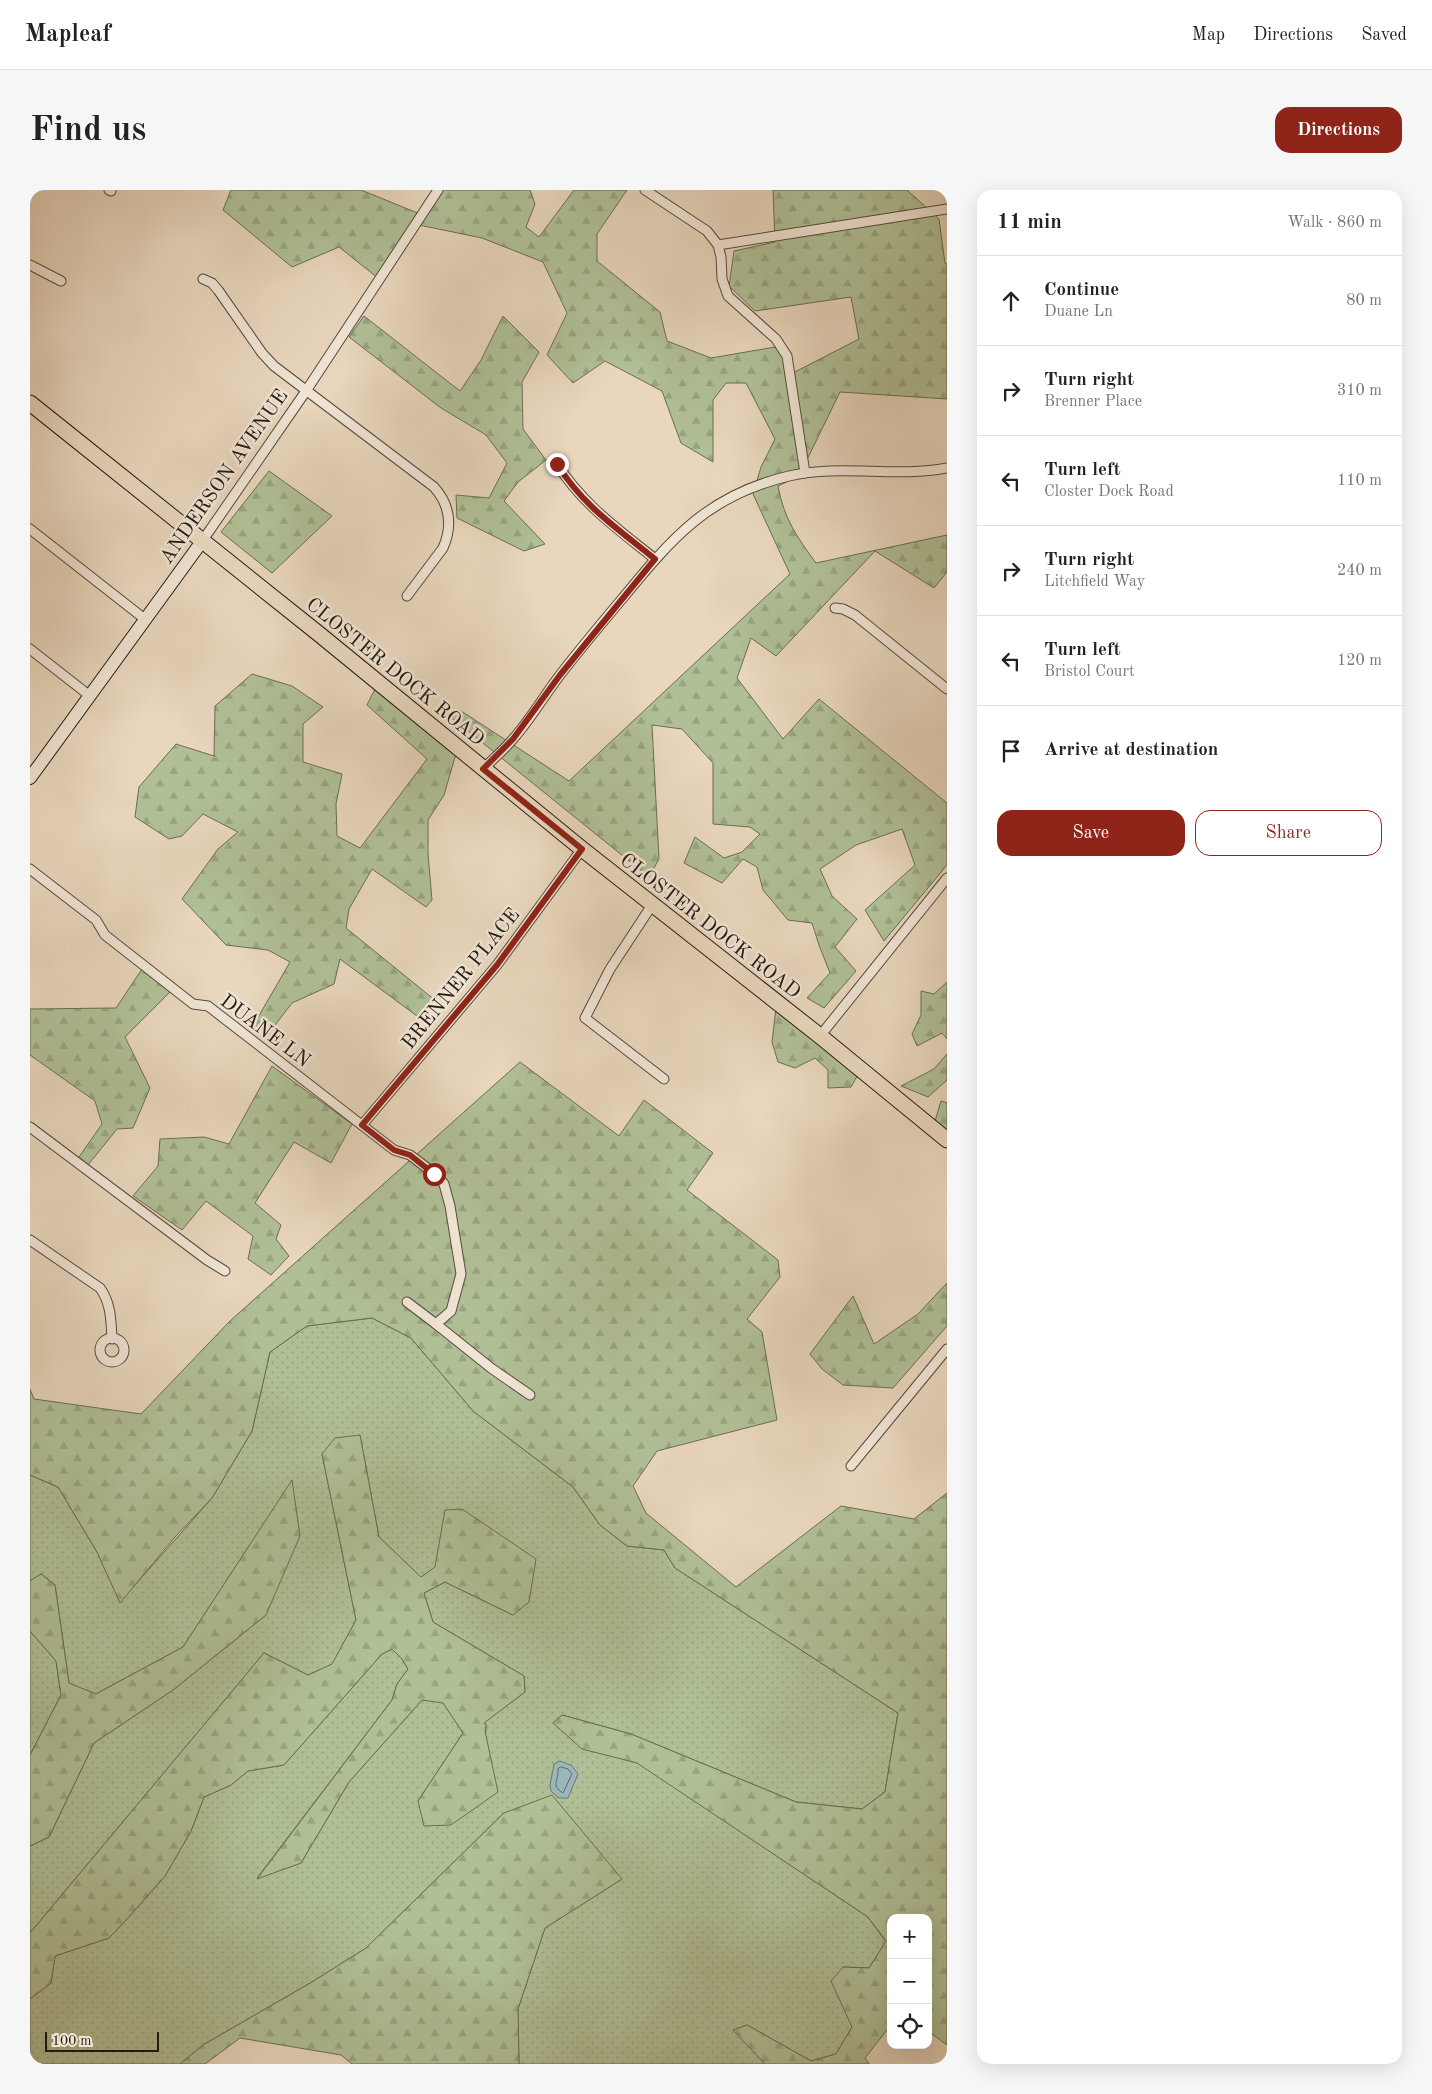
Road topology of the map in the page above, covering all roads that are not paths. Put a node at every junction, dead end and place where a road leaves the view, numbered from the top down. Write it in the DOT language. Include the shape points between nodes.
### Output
graph roads {
  1 [pos="438,190"];
  2 [pos="645,190"];
  3 [pos="947,209"];
  4 [pos="718,245"];
  5 [pos="30,265"];
  6 [pos="202,278"];
  7 [pos="61,282"];
  8 [pos="302,388"];
  9 [pos="30,403"];
  10 [pos="557,464"];
  11 [pos="947,468"];
  12 [pos="805,473"];
  13 [pos="30,529"];
  14 [pos="203,540"];
  15 [pos="655,559"];
  16 [pos="407,596"];
  17 [pos="835,608"];
  18 [pos="146,620"];
  19 [pos="30,649"];
  20 [pos="947,689"];
  21 [pos="90,696"];
  22 [pos="483,769"];
  23 [pos="30,778"];
  24 [pos="582,849"];
  25 [pos="30,869"];
  26 [pos="947,878"];
  27 [pos="652,905"];
  28 [pos="820,1036"];
  29 [pos="664,1079"];
  30 [pos="362,1125"];
  31 [pos="30,1127"];
  32 [pos="947,1140"];
  33 [pos="30,1240"];
  34 [pos="225,1271"];
  35 [pos="407,1302"];
  36 [pos="436,1324"];
  37 [pos="112,1338"];
  38 [pos="947,1349"];
  39 [pos="530,1395"];
  40 [pos="851,1466"];
  1 -- 8 [label="street, ANDERSON AVENUE"];
  2 -- 4 [label="street" via="707,231"];
  3 -- 4 [label="street"];
  4 -- 12 [label="street" via="722,279 728,296 776,339 786,356"];
  5 -- 7 [label="street"];
  6 -- 8 [label="street" via="218,290 262,353"];
  8 -- 14 [label="street, ANDERSON AVENUE"];
  8 -- 16 [label="street" via="434,487 445,502 450,520 447,539"];
  9 -- 14 [label="main road, CLOSTER DOCK ROAD"];
  10 -- 15 [label="street" via="591,507"];
  11 -- 12 [label="street"];
  12 -- 15 [label="street" via="771,480 716,505 683,529"];
  13 -- 18 [label="street"];
  14 -- 18 [label="main road, ANDERSON AVENUE"];
  14 -- 22 [label="main road, CLOSTER DOCK ROAD"];
  15 -- 22 [label="street" via="560,675 513,739"];
  17 -- 20 [label="street" via="855,615"];
  18 -- 21 [label="main road, ANDERSON AVENUE"];
  19 -- 21 [label="street"];
  21 -- 23 [label="main road, ANDERSON AVENUE"];
  22 -- 24 [label="main road, CLOSTER DOCK ROAD"];
  24 -- 27 [label="main road, CLOSTER DOCK ROAD"];
  24 -- 30 [label="street, BRENNER PLACE" via="497,965"];
  25 -- 30 [label="street, DUANE LN" via="96,920 105,935 193,1004 208,1006"];
  26 -- 28 [label="street"];
  27 -- 28 [label="main road, CLOSTER DOCK ROAD"];
  27 -- 29 [label="street" via="584,1018"];
  28 -- 32 [label="main road, CLOSTER DOCK ROAD"];
  30 -- 36 [label="street, DUANE LN" via="394,1150 410,1155 444,1184 461,1274 450,1311"];
  31 -- 34 [label="street"];
  33 -- 37 [label="street" via="100,1288 110,1307"];
  35 -- 36 [label="street"];
  36 -- 39 [label="street"];
  38 -- 40 [label="street"];
}
